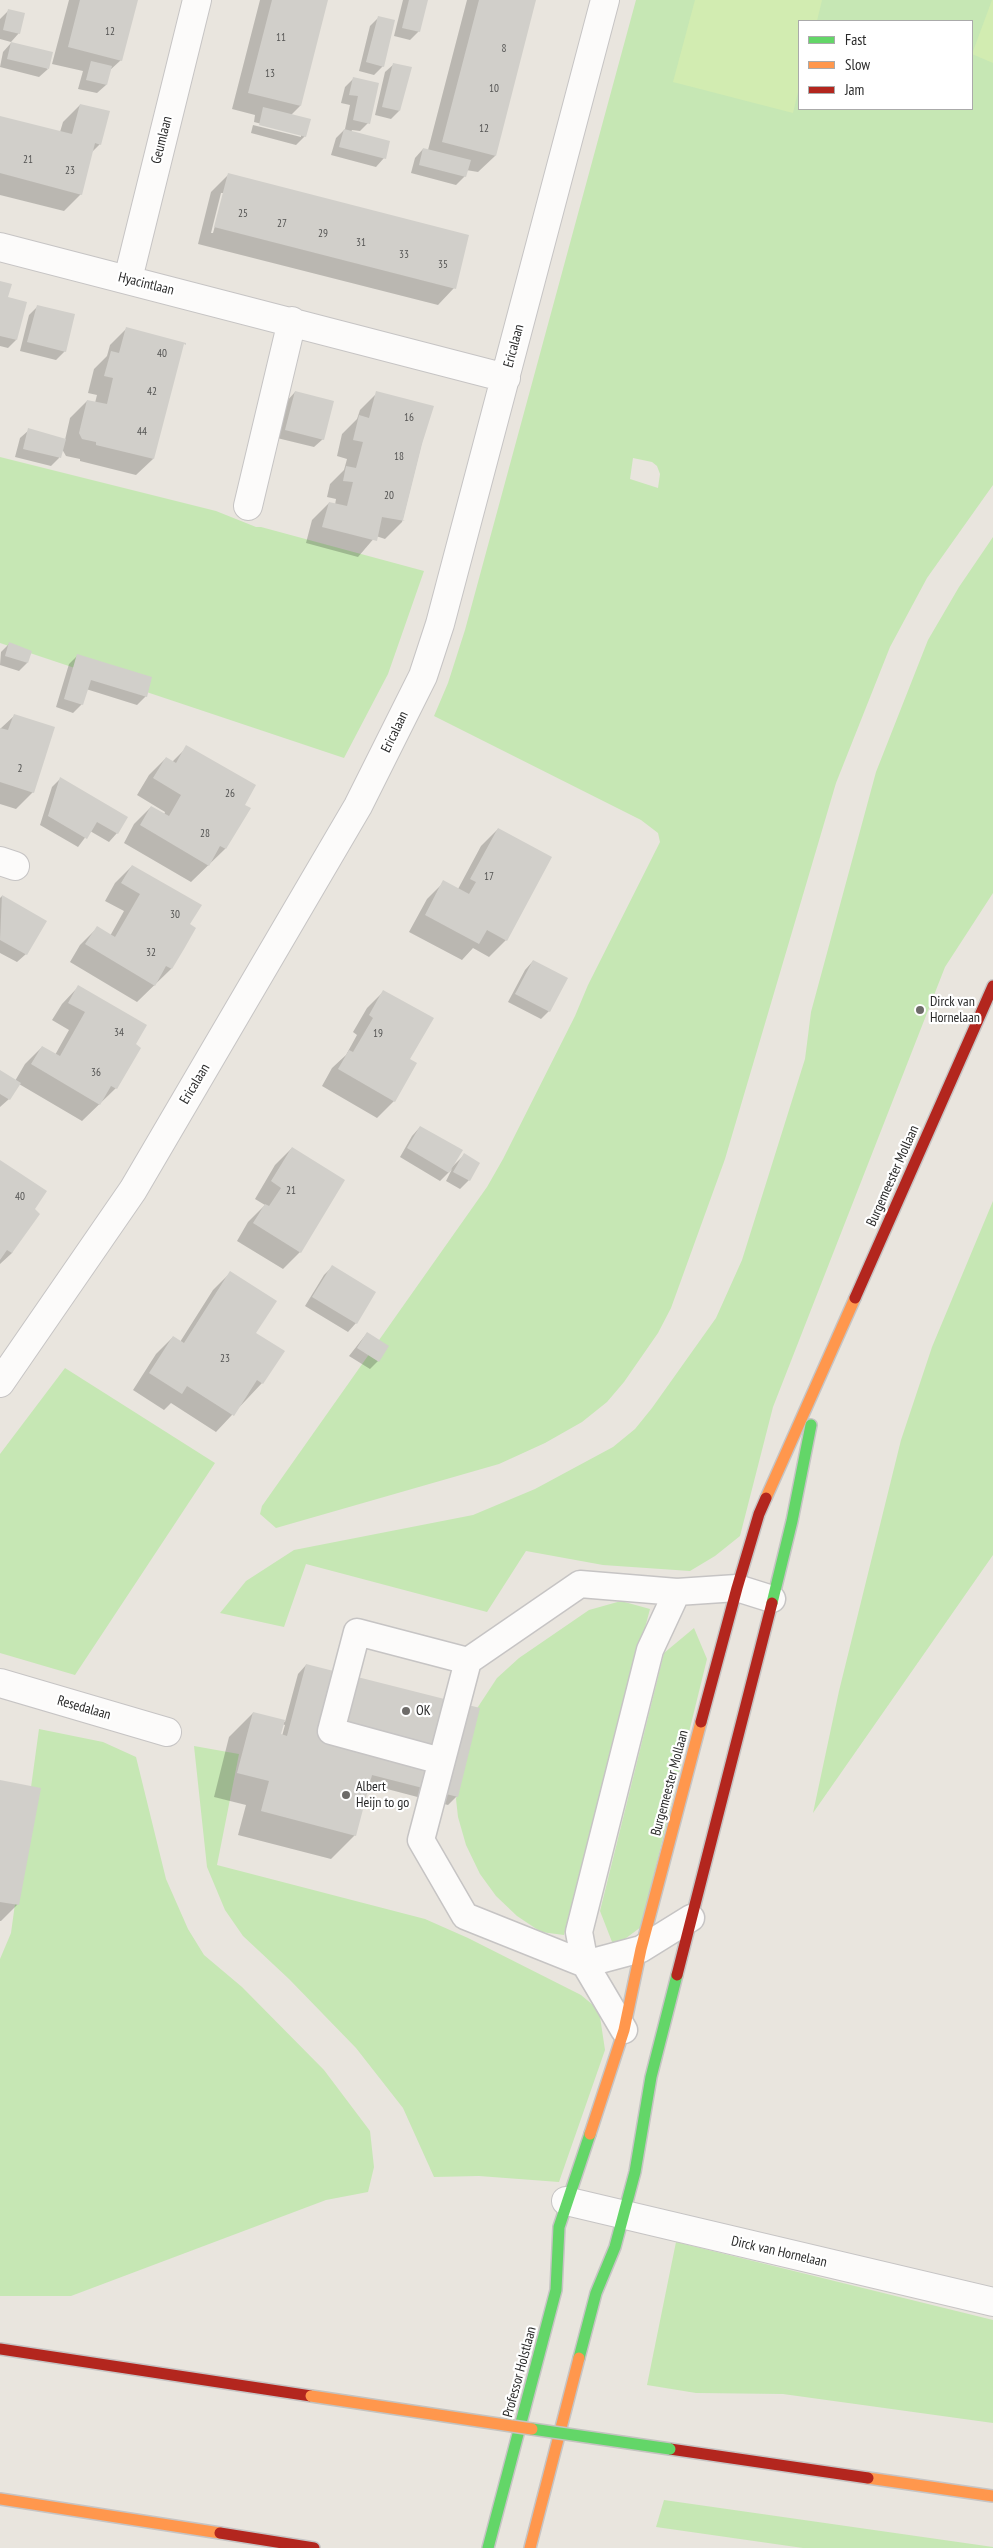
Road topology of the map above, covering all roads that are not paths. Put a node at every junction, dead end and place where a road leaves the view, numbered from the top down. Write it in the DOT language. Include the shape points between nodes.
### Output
graph roads {
  1 [pos="197,0"];
  2 [pos="605,0"];
  3 [pos="0,247"];
  4 [pos="128,279"];
  5 [pos="292,322"];
  6 [pos="506,378"];
  7 [pos="248,506"];
  8 [pos="993,986"];
  9 [pos="821,1378"];
  10 [pos="0,1383"];
  11 [pos="737,1588"];
  12 [pos="677,1592"];
  13 [pos="772,1599"];
  14 [pos="468,1661"];
  15 [pos="0,1683"];
  16 [pos="167,1732"];
  17 [pos="442,1760"];
  18 [pos="691,1918"];
  19 [pos="641,1949"];
  20 [pos="585,1964"];
  21 [pos="624,2030"];
  22 [pos="566,2201"];
  23 [pos="624,2215"];
  24 [pos="993,2302"];
  25 [pos="0,2349"];
  26 [pos="993,2496"];
  27 [pos="0,2499"];
  28 [pos="314,2548"];
  29 [pos="488,2548"];
  30 [pos="530,2548"];
  1 -- 4 [label="street, Geumlaan"];
  2 -- 6 [label="street, Ericalaan"];
  3 -- 4 [label="street, Hyacintlaan"];
  4 -- 5 [label="street, Hyacintlaan"];
  5 -- 6 [label="street, Hyacintlaan"];
  5 -- 7 [label="street"];
  6 -- 10 [label="street, Ericalaan" via="423,676 358,806 132,1190"];
  8 -- 9 [label="main road, Burgemeester Mollaan"];
  9 -- 11 [label="main road, Burgemeester Mollaan" via="759,1514"];
  9 -- 13 [label="main road, Burgemeester Mollaan"];
  11 -- 12 [label="lane"];
  11 -- 13 [label="lane"];
  11 -- 19 [label="main road, Burgemeester Mollaan"];
  12 -- 14 [label="lane" via="580,1584"];
  12 -- 20 [label="lane" via="650,1650 579,1932"];
  13 -- 18 [label="main road, Burgemeester Mollaan"];
  14 -- 17 [label="lane"];
  14 -- 17 [label="lane" via="357,1632 331,1731"];
  15 -- 16 [label="street, Resedalaan"];
  17 -- 20 [label="lane" via="420,1840 466,1916"];
  18 -- 19 [label="lane"];
  18 -- 23 [label="main road, Burgemeester Mollaan" via="651,2077 635,2172"];
  19 -- 20 [label="lane"];
  19 -- 21 [label="main road, Burgemeester Mollaan"];
  20 -- 21 [label="lane"];
  21 -- 22 [label="main road, Burgemeester Mollaan"];
  22 -- 23 [label="street, Dirck van Hornelaan"];
  22 -- 29 [label="main road, Professor Holstlaan" via="559,2228 556,2290"];
  23 -- 24 [label="street, Dirck van Hornelaan"];
  23 -- 30 [label="main road" via="596,2293"];
  25 -- 26 [label="main road, bridge"];
  27 -- 28 [label="main road"];
}
